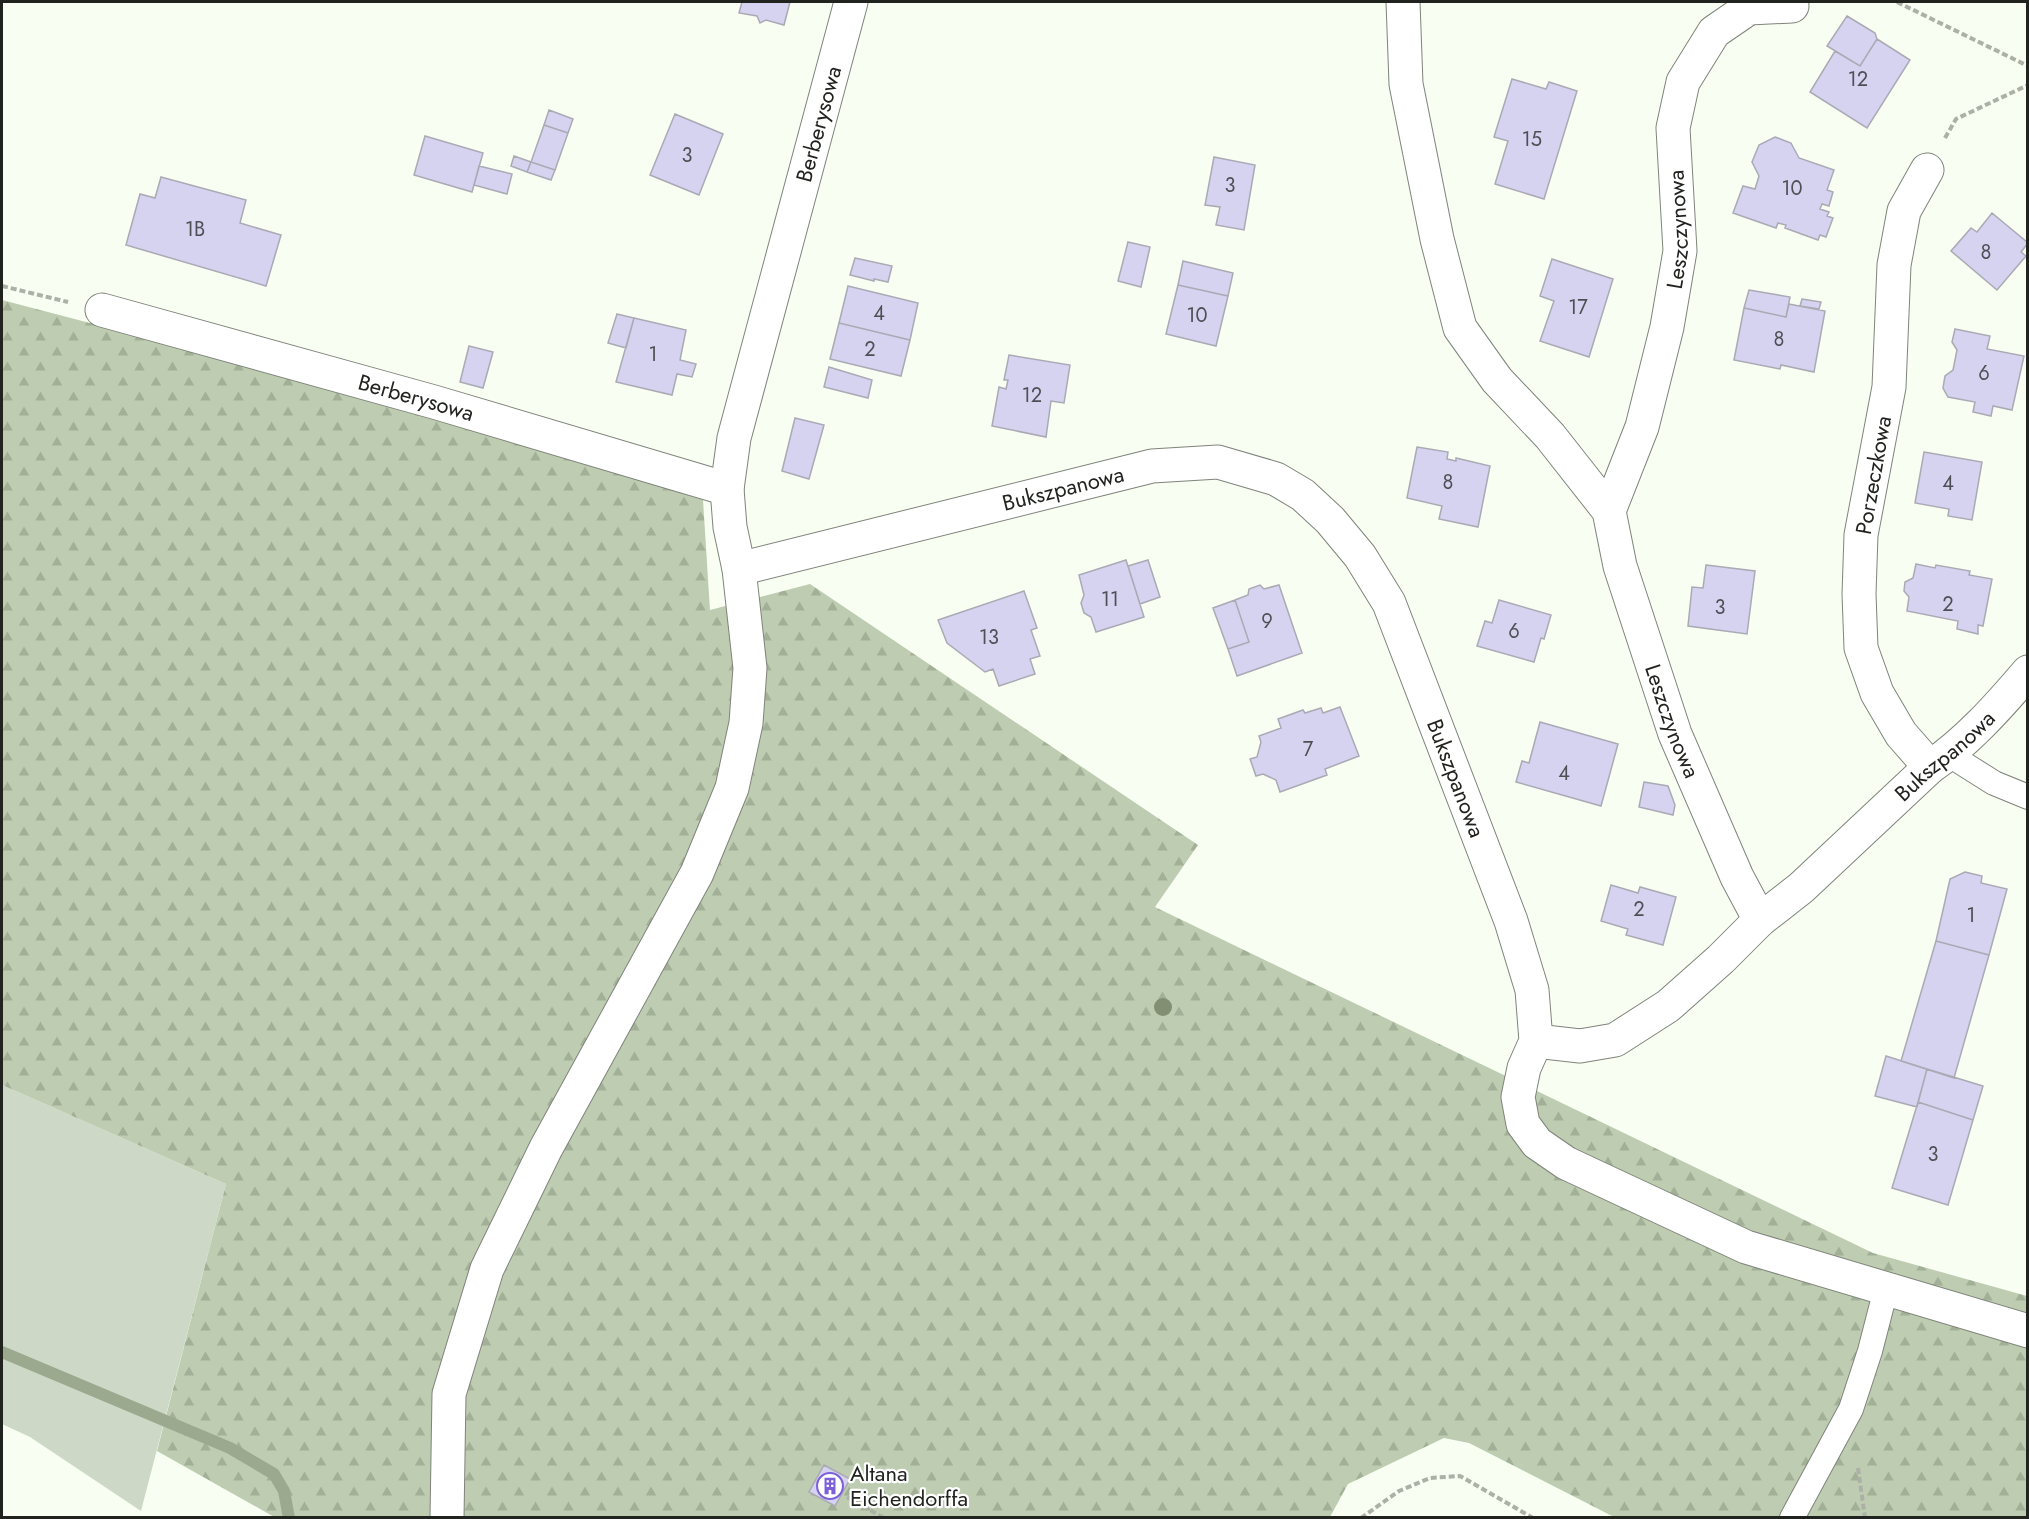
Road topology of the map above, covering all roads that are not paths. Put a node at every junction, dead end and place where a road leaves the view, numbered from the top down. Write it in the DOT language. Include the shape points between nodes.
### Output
graph roads {
  1 [pos="850,2"];
  2 [pos="1403,2"];
  3 [pos="1792,6"];
  4 [pos="1927,170"];
  5 [pos="102,310"];
  6 [pos="727,489"];
  7 [pos="1609,511"];
  8 [pos="739,569"];
  9 [pos="2028,672"];
  10 [pos="1939,760"];
  11 [pos="2028,797"];
  12 [pos="1760,920"];
  13 [pos="1536,1041"];
  14 [pos="1886,1289"];
  15 [pos="2028,1331"];
  16 [pos="447,1518"];
  17 [pos="1792,1518"];
  1 -- 6 [label="street, Berberysowa" via="736,426"];
  2 -- 7 [label="street, Leszczynowa" via="1406,84 1437,239 1460,328 1497,380 1550,436"];
  3 -- 7 [label="street, Leszczynowa" via="1749,8 1714,32 1683,82 1673,128 1680,251 1667,327 1642,427"];
  4 -- 10 [label="street, Porzeczkowa" via="1904,211 1894,265 1889,387 1861,535 1859,594 1862,648 1877,693 1901,734"];
  5 -- 6 [label="street, Berberysowa"];
  6 -- 8 [label="street, Berberysowa"];
  7 -- 12 [label="street, Leszczynowa" via="1620,566 1675,734 1737,877"];
  8 -- 13 [label="street, Bukszpanowa" via="1152,466 1218,462 1276,479 1303,495 1330,520 1360,556 1389,603 1511,921 1532,990"];
  8 -- 16 [label="street, Berberysowa" via="750,668 746,723 732,788 697,873 546,1148 487,1269 449,1394"];
  9 -- 10 [label="street, Bukszpanowa"];
  10 -- 11 [label="lane"];
  10 -- 12 [label="street, Bukszpanowa" via="1801,888"];
  12 -- 13 [label="street, Bukszpanowa" via="1668,1006 1615,1040 1580,1046"];
  13 -- 14 [label="street" via="1524,1068 1518,1097 1523,1124 1537,1143 1566,1163 1746,1247"];
  14 -- 15 [label="street"];
  14 -- 17 [label="lane" via="1851,1410"];
}
